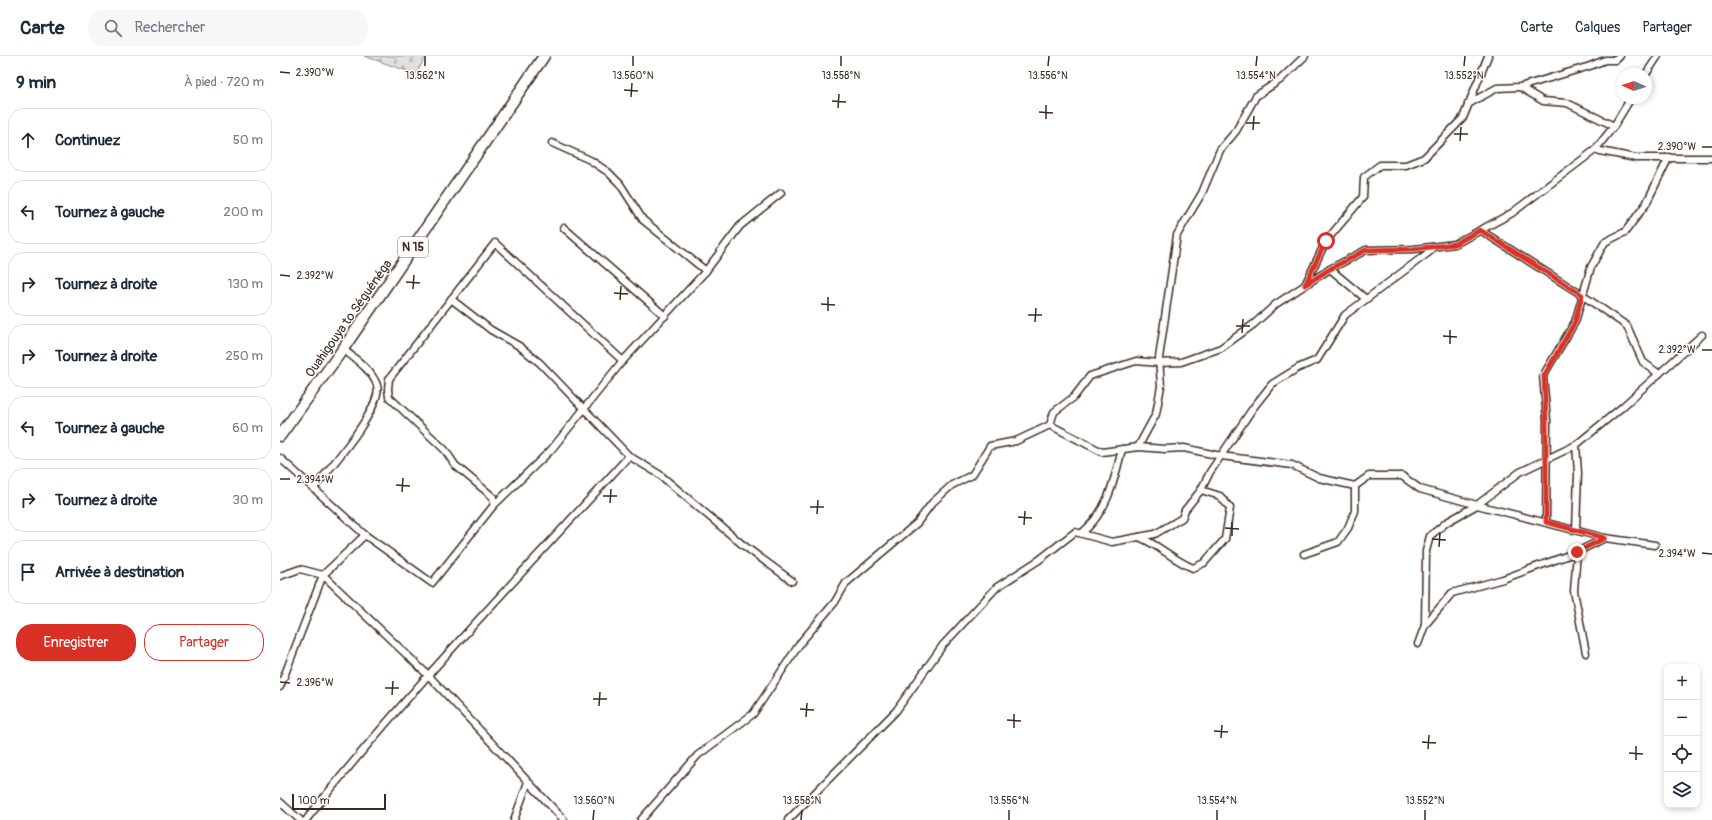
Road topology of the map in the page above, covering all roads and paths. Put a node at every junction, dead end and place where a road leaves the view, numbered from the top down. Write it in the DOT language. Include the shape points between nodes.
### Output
graph roads {
  1 [pos="544,56"];
  2 [pos="1305,56"];
  3 [pos="1488,56"];
  4 [pos="1620,56"];
  5 [pos="1658,56"];
  6 [pos="1650,68"];
  7 [pos="1520,87"];
  8 [pos="1468,104"];
  9 [pos="1627,104"];
  10 [pos="1614,126"];
  11 [pos="552,143"];
  12 [pos="1595,150"];
  13 [pos="1669,158"];
  14 [pos="1712,158"];
  15 [pos="781,193"];
  16 [pos="564,228"];
  17 [pos="1480,230"];
  18 [pos="1433,247"];
  19 [pos="1330,269"];
  20 [pos="706,271"];
  21 [pos="1305,285"];
  22 [pos="1582,295"];
  23 [pos="452,299"];
  24 [pos="1366,299"];
  25 [pos="665,316"];
  26 [pos="1702,335"];
  27 [pos="343,349"];
  28 [pos="623,361"];
  29 [pos="1158,363"];
  30 [pos="1659,374"];
  31 [pos="376,385"];
  32 [pos="388,389"];
  33 [pos="584,408"];
  34 [pos="1050,425"];
  35 [pos="282,430"];
  36 [pos="1576,445"];
  37 [pos="1138,447"];
  38 [pos="1122,449"];
  39 [pos="629,456"];
  40 [pos="1221,456"];
  41 [pos="280,458"];
  42 [pos="1546,459"];
  43 [pos="1355,486"];
  44 [pos="314,488"];
  45 [pos="1201,490"];
  46 [pos="494,505"];
  47 [pos="1477,505"];
  48 [pos="1546,522"];
  49 [pos="1576,530"];
  50 [pos="1082,533"];
  51 [pos="365,535"];
  52 [pos="1138,537"];
  53 [pos="1605,538"];
  54 [pos="1654,545"];
  55 [pos="1577,552"];
  56 [pos="1304,554"];
  57 [pos="323,574"];
  58 [pos="280,576"];
  59 [pos="792,581"];
  60 [pos="1425,625"];
  61 [pos="1418,644"];
  62 [pos="1586,653"];
  63 [pos="428,676"];
  64 [pos="280,686"];
  65 [pos="528,782"];
  66 [pos="280,802"];
  67 [pos="300,820"];
  68 [pos="306,820"];
  69 [pos="514,820"];
  70 [pos="564,820"];
  71 [pos="641,820"];
  72 [pos="788,820"];
  1 -- 27 [label="main road, Ouahigouya to Séguénéga / N 15"];
  2 -- 29 [label="street" via="1280,80 1256,96 1236,131 1220,150 1202,193 1177,235"];
  3 -- 8 [label="street"];
  4 -- 7 [label="street" via="1616,60 1605,60"];
  5 -- 6 [label="street"];
  7 -- 8 [label="street" via="1497,88"];
  7 -- 10 [label="street" via="1543,101 1567,103"];
  8 -- 21 [label="street" via="1463,118 1424,158 1406,165 1380,165 1364,177 1363,197 1326,241"];
  9 -- 10 [label="street"];
  10 -- 12 [label="street"];
  11 -- 20 [label="street" via="590,160 608,172 620,184 643,220"];
  12 -- 13 [label="street" via="1636,158"];
  12 -- 17 [label="street" via="1512,213"];
  13 -- 14 [label="street"];
  13 -- 22 [label="street" via="1646,204 1625,232 1605,242 1591,267"];
  15 -- 20 [label="street" via="740,226"];
  16 -- 25 [label="street"];
  17 -- 18 [label="street" via="1455,244"];
  17 -- 22 [label="street"];
  18 -- 19 [label="street" via="1366,250"];
  18 -- 24 [label="street"];
  19 -- 21 [label="street"];
  19 -- 24 [label="street"];
  20 -- 25 [label="street"];
  21 -- 29 [label="street" via="1276,304 1221,348 1181,362"];
  22 -- 30 [label="street" via="1627,326 1643,362"];
  22 -- 42 [label="street" via="1575,322 1544,376"];
  23 -- 28 [label="street" via="495,243"];
  23 -- 32 [label="street" via="390,379"];
  23 -- 33 [label="street" via="491,330 520,346"];
  24 -- 40 [label="street" via="1345,315 1318,360 1298,368 1272,384"];
  25 -- 28 [label="street"];
  26 -- 30 [label="street"];
  27 -- 31 [label="street" via="366,368"];
  27 -- 35 [label="main road, Ouahigouya to Séguénéga / N 15"];
  28 -- 33 [label="street"];
  29 -- 34 [label="street" via="1136,361 1090,376 1074,397 1054,412"];
  29 -- 37 [label="street" via="1161,386 1156,414"];
  30 -- 36 [label="street"];
  31 -- 32 [label="street"];
  31 -- 44 [label="street" via="378,393 361,426 346,450"];
  32 -- 46 [label="street" via="389,397 444,450 455,465 493,497"];
  33 -- 39 [label="street"];
  33 -- 46 [label="street" via="551,450"];
  34 -- 38 [label="street" via="1102,452"];
  34 -- 71 [label="street" via="1016,441 990,446 972,475 952,485 932,503 917,523 846,584 835,602 801,642 753,714 698,755"];
  36 -- 42 [label="street"];
  36 -- 49 [label="street"];
  37 -- 38 [label="street"];
  37 -- 40 [label="street" via="1184,448"];
  38 -- 50 [label="street" via="1111,492 1095,522"];
  39 -- 59 [label="street" via="659,474 743,545"];
  39 -- 63 [label="street"];
  40 -- 43 [label="street" via="1292,465 1319,478"];
  40 -- 45 [label="street"];
  41 -- 44 [label="street"];
  42 -- 47 [label="street" via="1520,472"];
  42 -- 48 [label="street"];
  43 -- 47 [label="street" via="1369,476 1402,476 1420,489"];
  43 -- 56 [label="street" via="1355,511 1348,528 1338,542"];
  44 -- 51 [label="street"];
  45 -- 52 [label="street" via="1185,510 1182,518 1155,534"];
  45 -- 52 [label="street" via="1220,496 1230,508 1225,539 1204,563 1193,568 1179,562 1153,543"];
  46 -- 51 [label="street" via="432,583"];
  47 -- 48 [label="street"];
  47 -- 60 [label="street" via="1447,522 1430,536 1426,551"];
  48 -- 49 [label="street"];
  49 -- 53 [label="street"];
  50 -- 52 [label="street" via="1112,542"];
  50 -- 72 [label="street" via="1074,532 1039,560 997,587 943,645 896,711"];
  51 -- 57 [label="street"];
  53 -- 54 [label="street"];
  53 -- 55 [label="street"];
  55 -- 60 [label="street" via="1503,580 1452,593"];
  55 -- 62 [label="street" via="1574,591"];
  57 -- 58 [label="street" via="300,569"];
  57 -- 63 [label="street"];
  57 -- 64 [label="street"];
  60 -- 61 [label="street"];
  63 -- 65 [label="street"];
  63 -- 68 [label="street" via="338,779"];
  65 -- 69 [label="street"];
  65 -- 70 [label="street"];
  66 -- 67 [label="street"];
}
